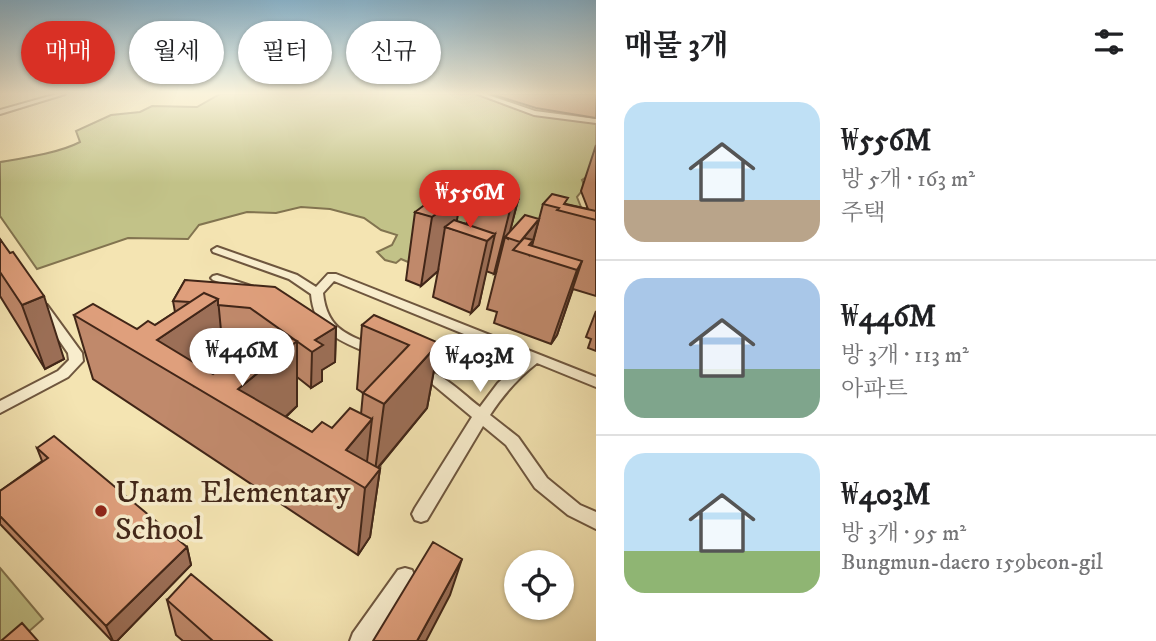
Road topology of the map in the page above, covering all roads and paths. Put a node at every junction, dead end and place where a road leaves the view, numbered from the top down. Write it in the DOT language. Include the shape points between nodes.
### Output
graph roads {
  1 [pos="217,250"];
  2 [pos="332,276"];
  3 [pos="217,278"];
  4 [pos="258,292"];
  5 [pos="317,293"];
  6 [pos="35,296"];
  7 [pos="305,312"];
  8 [pos="324,322"];
  9 [pos="535,358"];
  10 [pos="596,382"];
  11 [pos="0,408"];
  12 [pos="481,418"];
  13 [pos="421,514"];
  14 [pos="596,521"];
  15 [pos="405,576"];
  16 [pos="361,641"];
  1 -- 5 [label="street" via="293,277"];
  2 -- 5 [label="lane"];
  2 -- 9 [label="street"];
  3 -- 4 [label="street"];
  5 -- 8 [label="street" via="317,309"];
  6 -- 11 [label="street" via="76,361"];
  7 -- 8 [label="street"];
  8 -- 12 [label="street" via="336,333 435,379"];
  9 -- 10 [label="street"];
  9 -- 12 [label="street" via="520,367"];
  12 -- 13 [label="street"];
  12 -- 14 [label="street" via="512,441 541,483"];
  15 -- 16 [label="street"];
}
